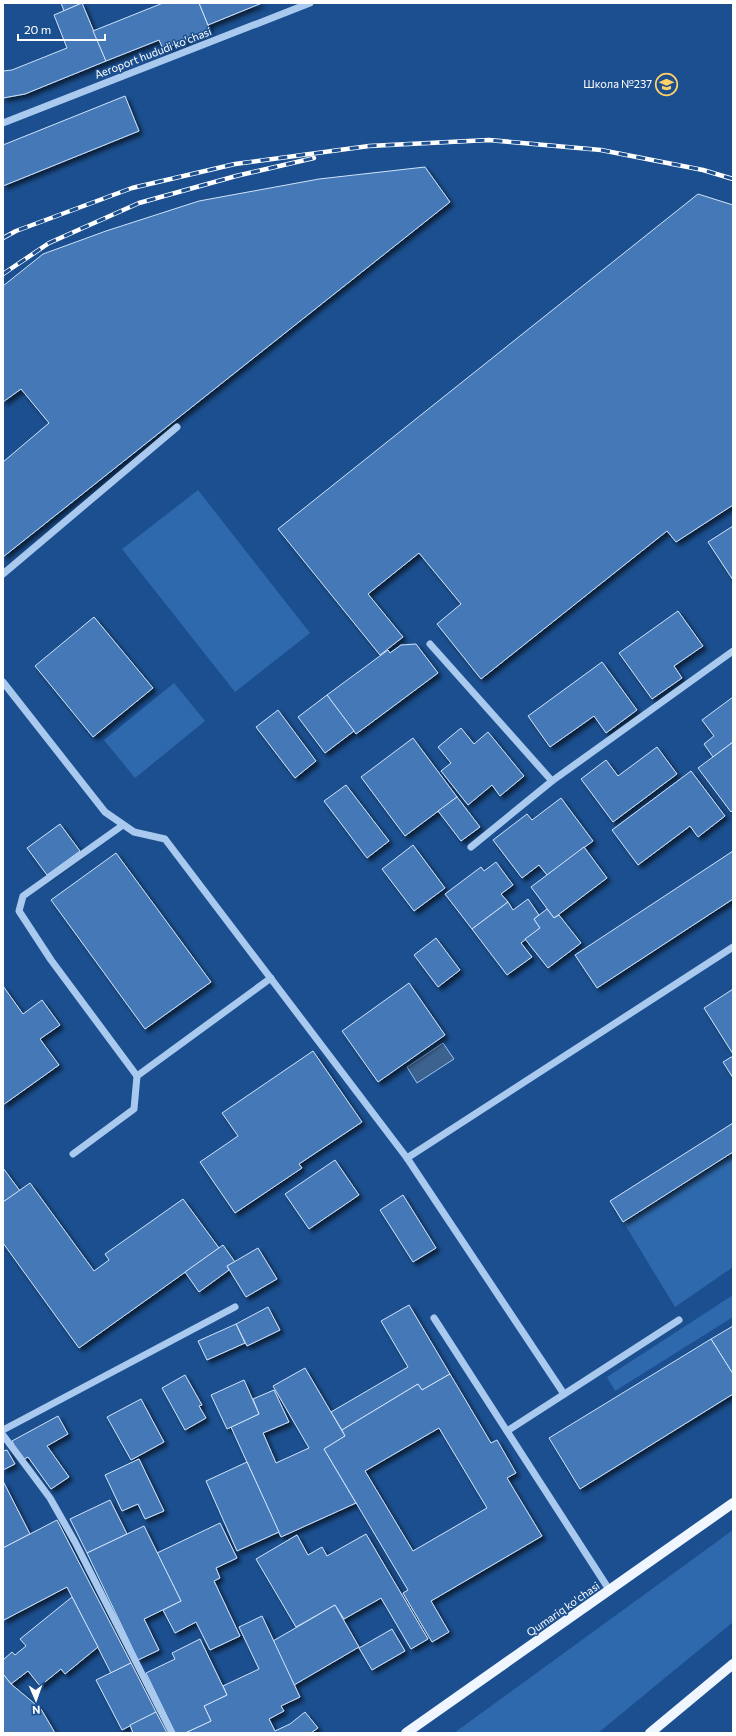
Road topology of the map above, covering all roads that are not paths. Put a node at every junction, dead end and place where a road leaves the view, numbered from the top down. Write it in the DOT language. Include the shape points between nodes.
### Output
graph roads {
  1 [pos="310,3"];
  2 [pos="3,123"];
  3 [pos="176,427"];
  4 [pos="3,574"];
  5 [pos="430,644"];
  6 [pos="733,651"];
  7 [pos="3,682"];
  8 [pos="552,781"];
  9 [pos="123,825"];
  10 [pos="471,847"];
  11 [pos="733,947"];
  12 [pos="270,978"];
  13 [pos="137,1076"];
  14 [pos="73,1154"];
  15 [pos="407,1158"];
  16 [pos="235,1307"];
  17 [pos="434,1318"];
  18 [pos="679,1320"];
  19 [pos="564,1394"];
  20 [pos="3,1430"];
  21 [pos="507,1431"];
  22 [pos="3,1435"];
  23 [pos="733,1503"];
  24 [pos="610,1591"];
  25 [pos="733,1664"];
  26 [pos="172,1733"];
  27 [pos="406,1733"];
  28 [pos="650,1733"];
  1 -- 2 [label="street, Aeroport hududi ko'chasi"];
  3 -- 4 [label="street"];
  5 -- 8 [label="street"];
  6 -- 8 [label="street"];
  7 -- 9 [label="street" via="105,812"];
  8 -- 10 [label="street"];
  9 -- 12 [label="street" via="134,832 164,839"];
  9 -- 13 [label="street" via="22,896 19,911 51,960"];
  11 -- 15 [label="street"];
  12 -- 13 [label="street"];
  12 -- 15 [label="street"];
  13 -- 14 [label="street" via="134,1109"];
  15 -- 19 [label="street"];
  16 -- 20 [label="street"];
  17 -- 21 [label="street"];
  18 -- 19 [label="street"];
  19 -- 21 [label="street"];
  21 -- 24 [label="street"];
  22 -- 26 [label="street" via="50,1498 76,1542"];
  23 -- 24 [label="main road, Qumariq ko'chasi"];
  24 -- 27 [label="main road, Qumariq ko'chasi"];
  25 -- 28 [label="main road"];
}
